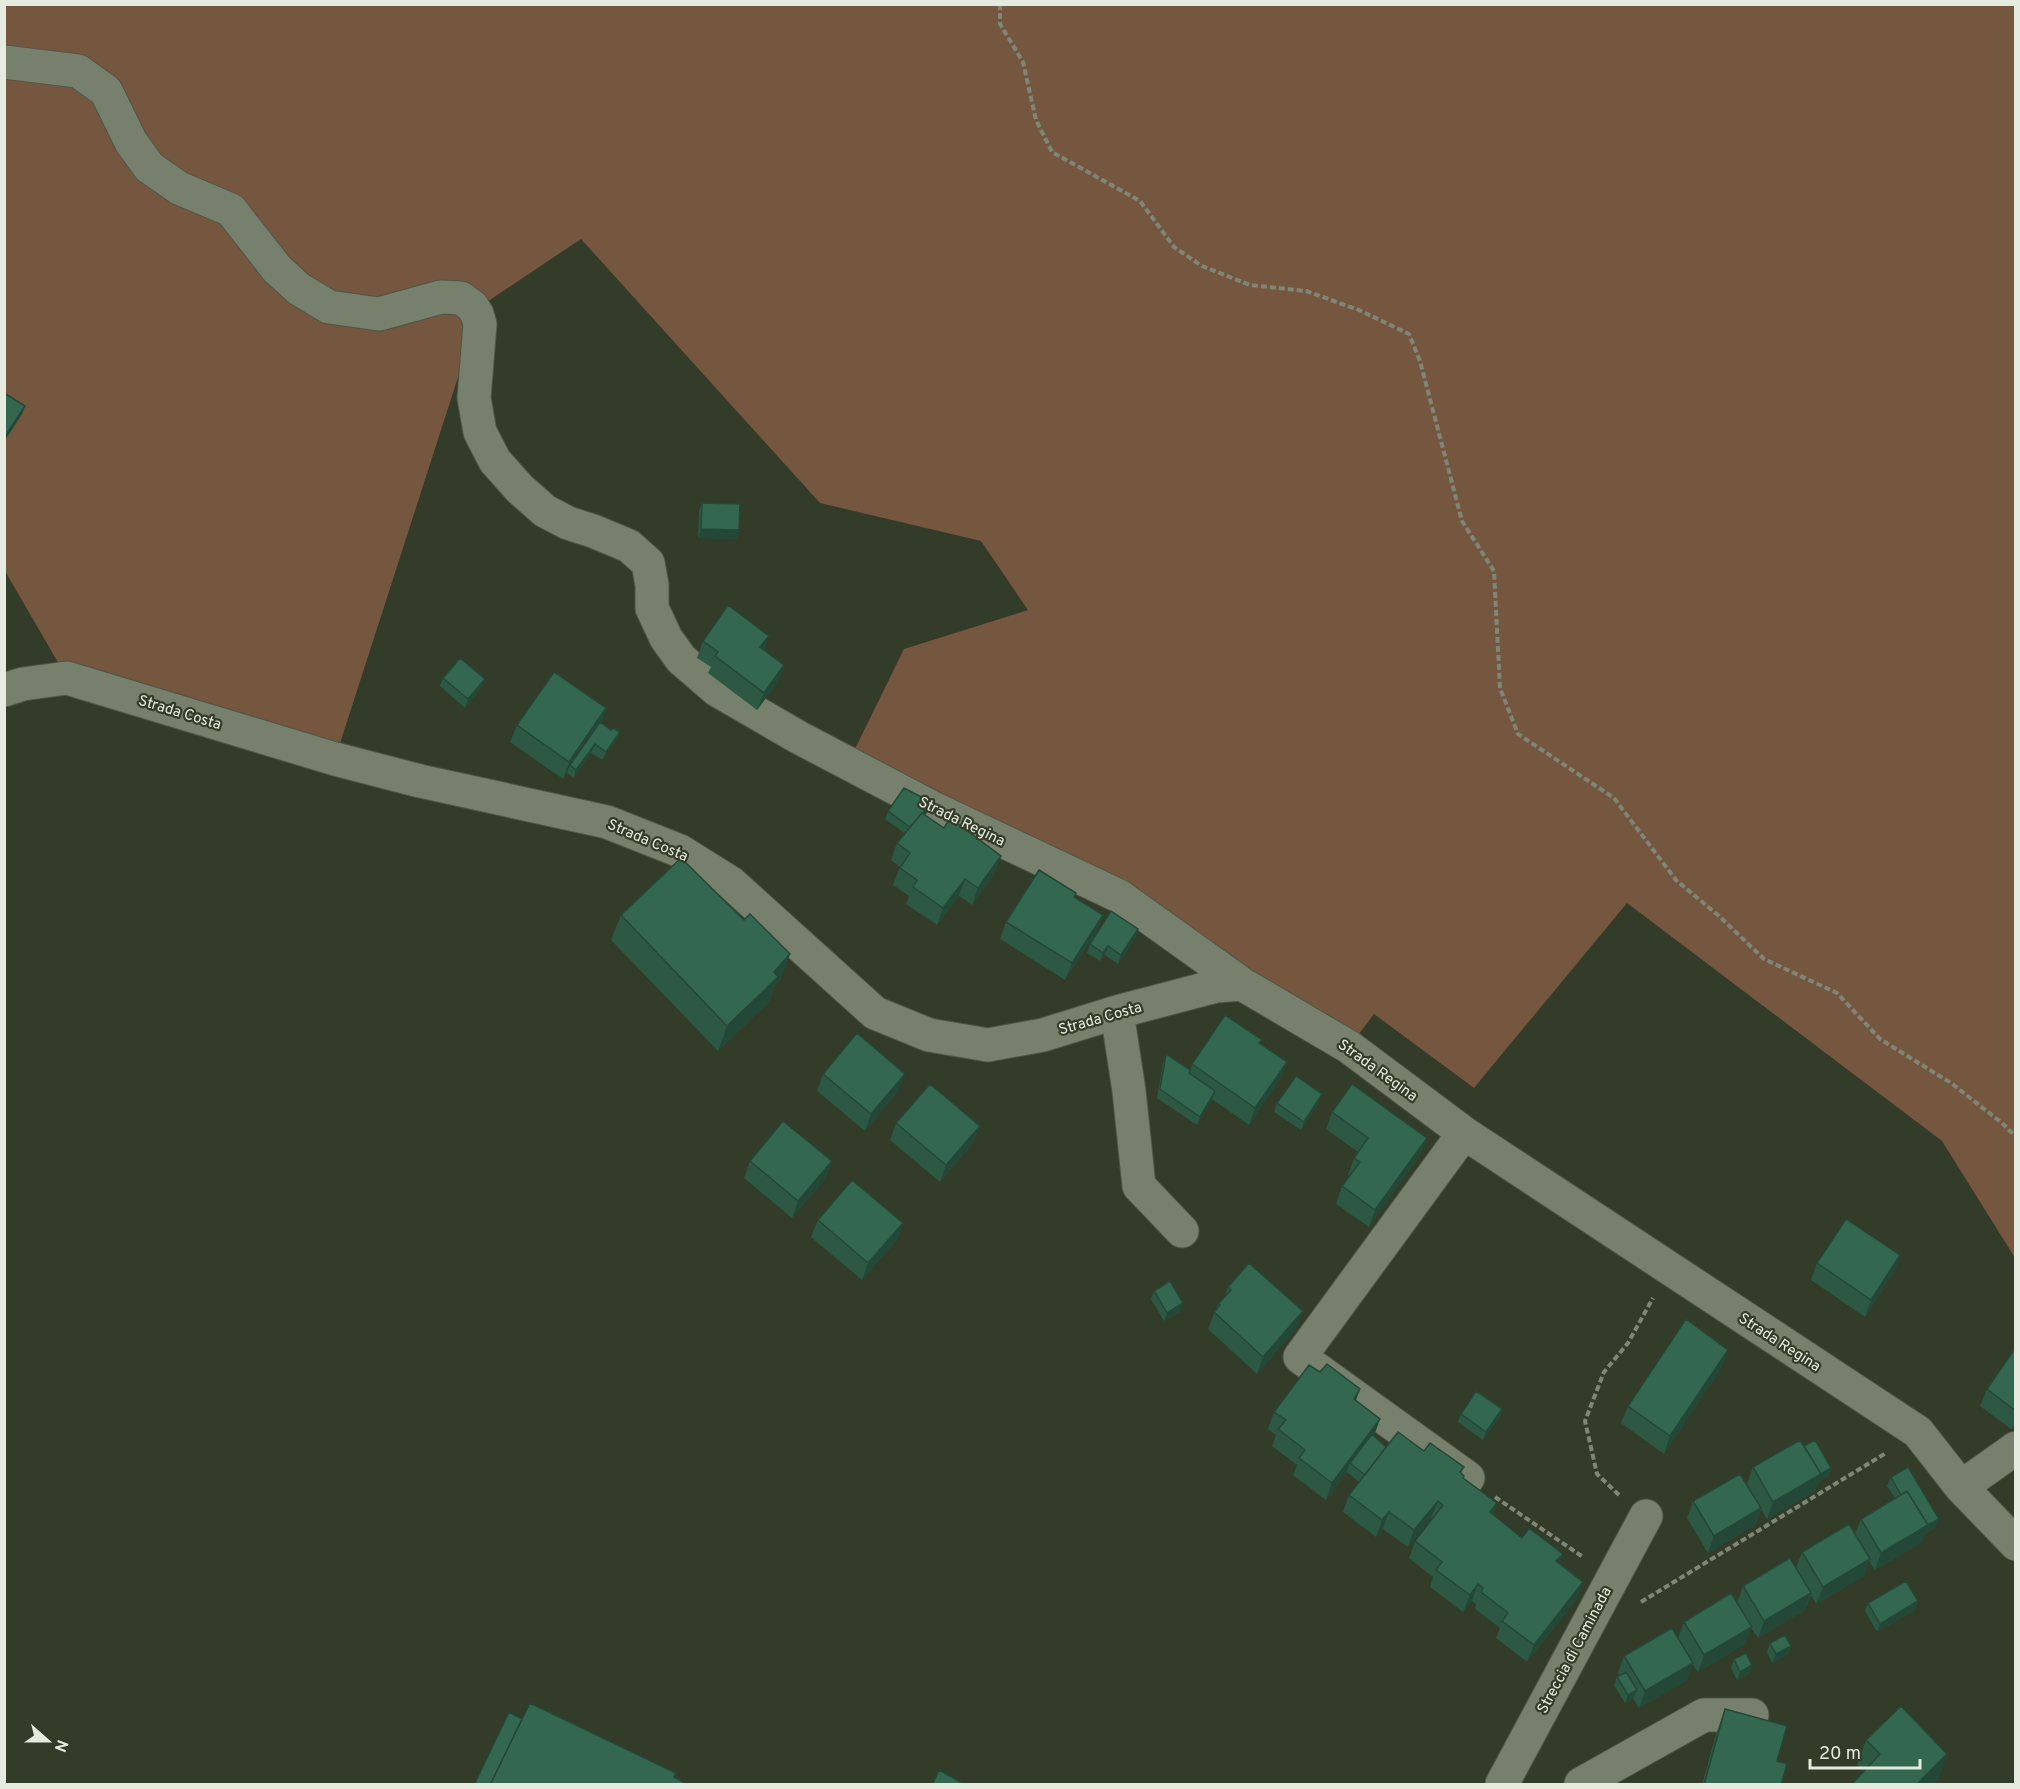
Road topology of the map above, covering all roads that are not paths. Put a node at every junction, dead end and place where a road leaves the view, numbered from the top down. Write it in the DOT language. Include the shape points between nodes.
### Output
graph roads {
  1 [pos="4,62"];
  2 [pos="4,690"];
  3 [pos="1242,984"];
  4 [pos="1117,1012"];
  5 [pos="1464,1133"];
  6 [pos="1182,1230"];
  7 [pos="2016,1448"];
  8 [pos="1468,1478"];
  9 [pos="1961,1487"];
  10 [pos="1646,1516"];
  11 [pos="2016,1544"];
  12 [pos="1752,1715"];
  13 [pos="1502,1785"];
  14 [pos="1581,1785"];
  1 -- 3 [label="street, Strada Regina" via="78,71 106,91 131,142 149,167 179,188 231,210 277,269 328,307 379,314 441,297 461,298 472,306 480,324 474,398 480,432 495,460 545,511 629,546 648,563 652,608 681,659 717,690 798,737 934,809 1119,896"];
  2 -- 4 [label="street, Strada Costa" via="67,678 335,759 607,822 680,851 731,883 875,1013 929,1035 988,1045 1042,1035"];
  3 -- 4 [label="street, Strada Costa" via="1216,986"];
  3 -- 5 [label="street, Strada Regina" via="1349,1047"];
  4 -- 6 [label="street" via="1139,1186"];
  5 -- 8 [label="street" via="1300,1357"];
  5 -- 9 [label="street, Strada Regina" via="1918,1432"];
  7 -- 9 [label="street"];
  9 -- 11 [label="street, Strada Regina"];
  10 -- 13 [label="street, Streccia di Caminada"];
  12 -- 14 [label="street" via="1704,1715"];
}
